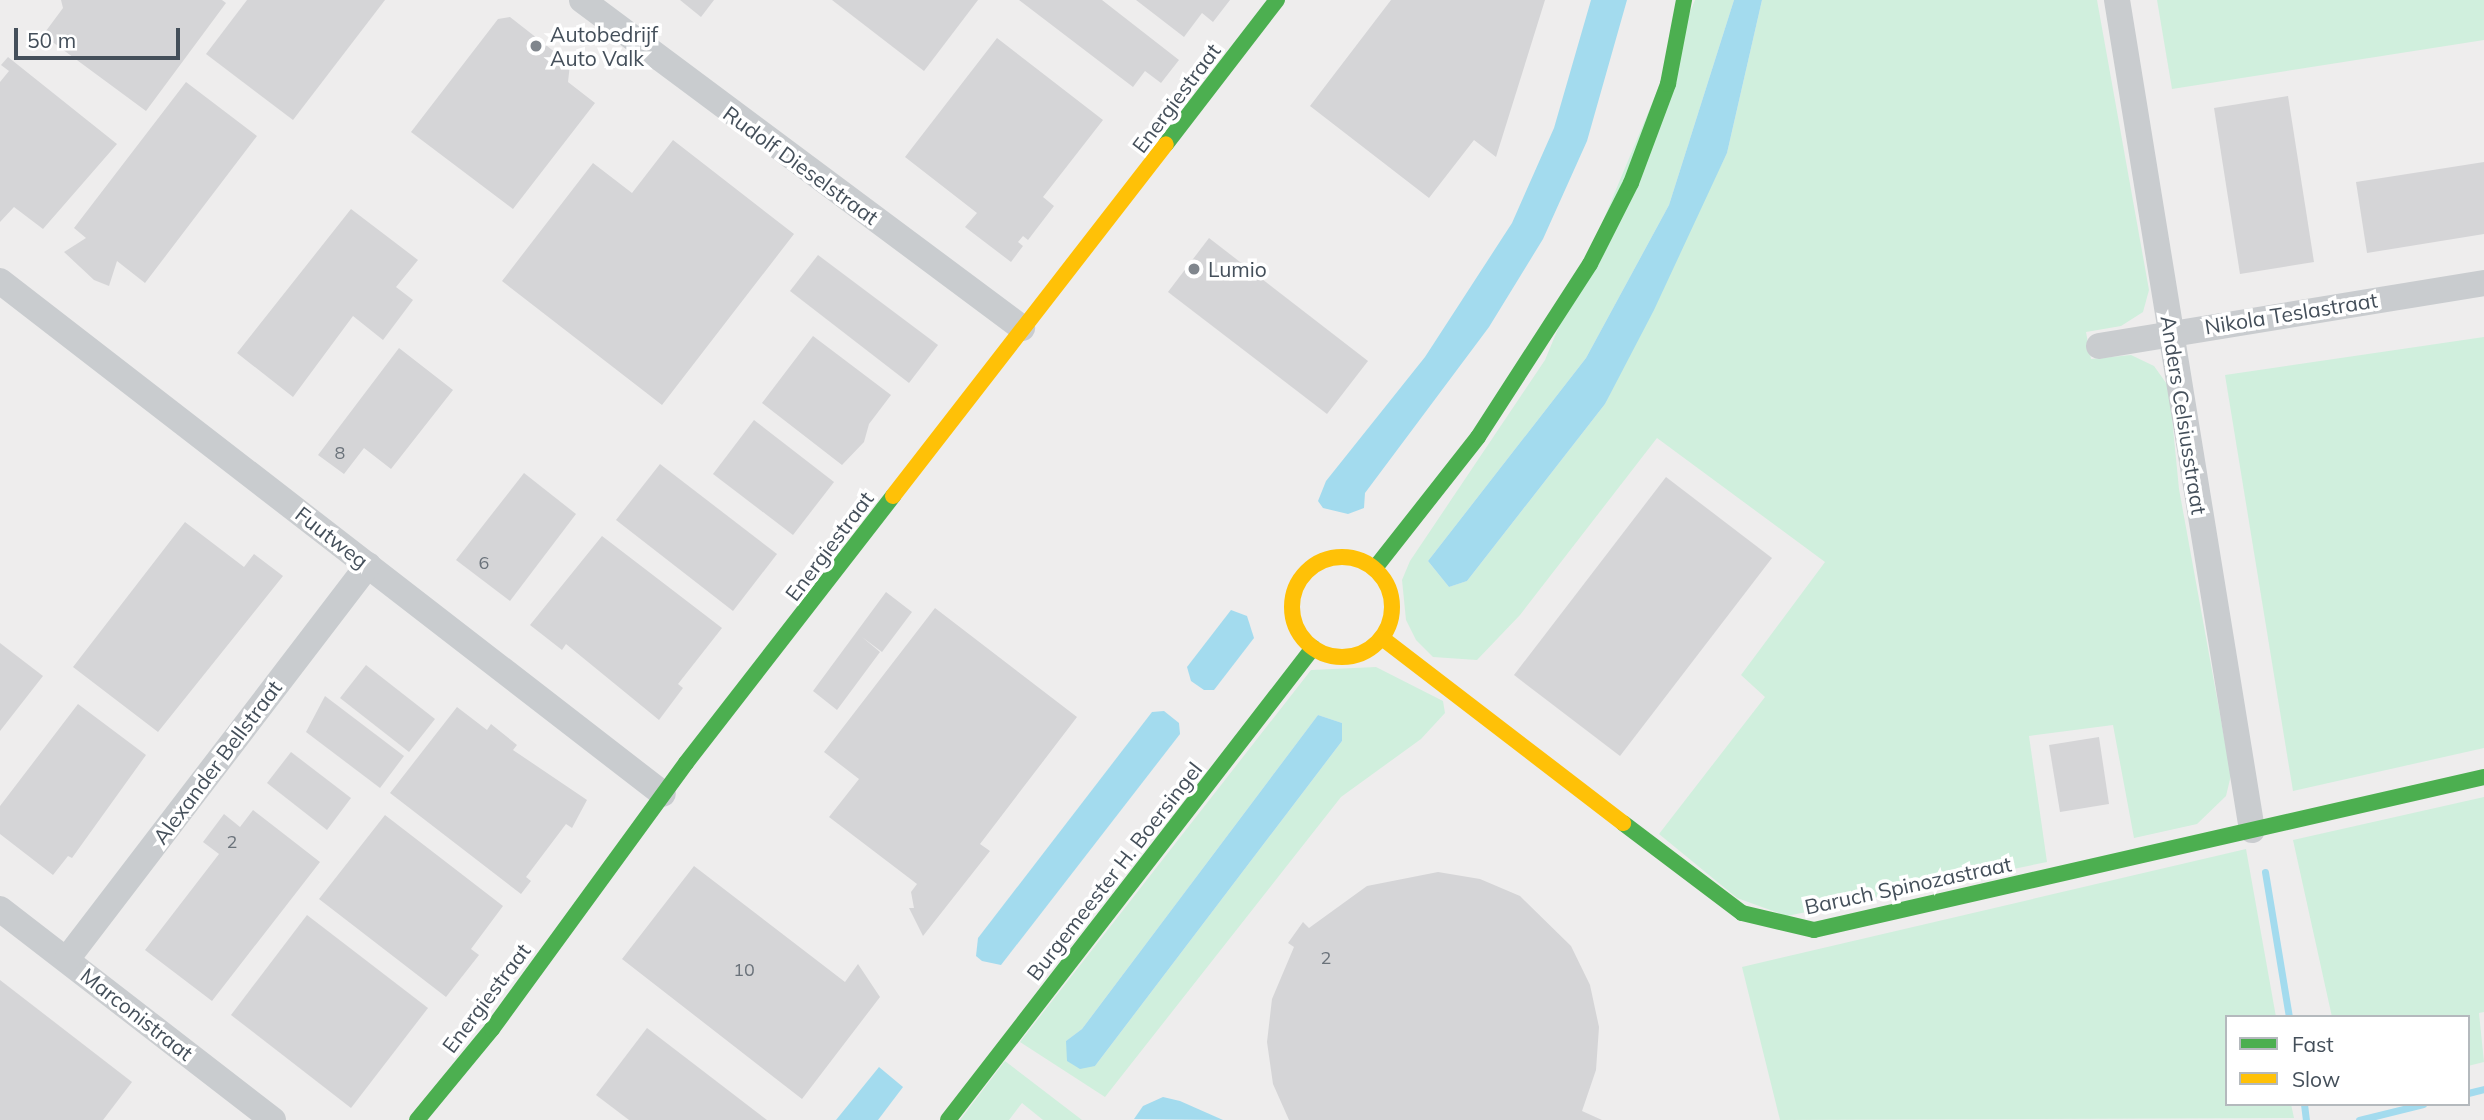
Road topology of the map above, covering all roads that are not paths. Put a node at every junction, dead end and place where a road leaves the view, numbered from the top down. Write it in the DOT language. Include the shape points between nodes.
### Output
graph roads {
  1 [pos="582,0"];
  2 [pos="1277,0"];
  3 [pos="1684,0"];
  4 [pos="2117,0"];
  5 [pos="0,281"];
  6 [pos="2484,283"];
  7 [pos="1022,328"];
  8 [pos="2171,332"];
  9 [pos="2099,346"];
  10 [pos="368,565"];
  11 [pos="1375,568"];
  12 [pos="1382,638"];
  13 [pos="1313,648"];
  14 [pos="2484,777"];
  15 [pos="663,794"];
  16 [pos="2252,830"];
  17 [pos="0,909"];
  18 [pos="66,959"];
  19 [pos="274,1120"];
  20 [pos="417,1120"];
  21 [pos="948,1120"];
  1 -- 7 [label="street, Rudolf Dieselstraat"];
  2 -- 7 [label="street, Energiestraat"];
  3 -- 11 [label="street" via="1668,84 1631,183 1590,264 1478,437"];
  4 -- 8 [label="street, Anders Celsiusstraat"];
  5 -- 10 [label="street, Fuutweg"];
  6 -- 8 [label="street, Nikola Teslastraat"];
  7 -- 15 [label="street, Energiestraat"];
  8 -- 9 [label="street, Nikola Teslastraat"];
  8 -- 16 [label="street, Anders Celsiusstraat"];
  10 -- 15 [label="street, Fuutweg"];
  10 -- 18 [label="street, Alexander Bellstraat"];
  11 -- 12 [label="street" via="1393,601"];
  11 -- 13 [label="street" via="1355,558 1332,558 1303,576 1292,608 1298,630"];
  12 -- 13 [label="street" via="1350,657"];
  12 -- 16 [label="street, Baruch Spinozastraat" via="1742,913 1792,929 1835,925"];
  13 -- 21 [label="street, Burgemeester H. Boersingel"];
  14 -- 16 [label="street, Baruch Spinozastraat"];
  15 -- 20 [label="street, Energiestraat" via="492,1029"];
  17 -- 18 [label="street, Marconistraat"];
  18 -- 19 [label="street, Marconistraat"];
}
